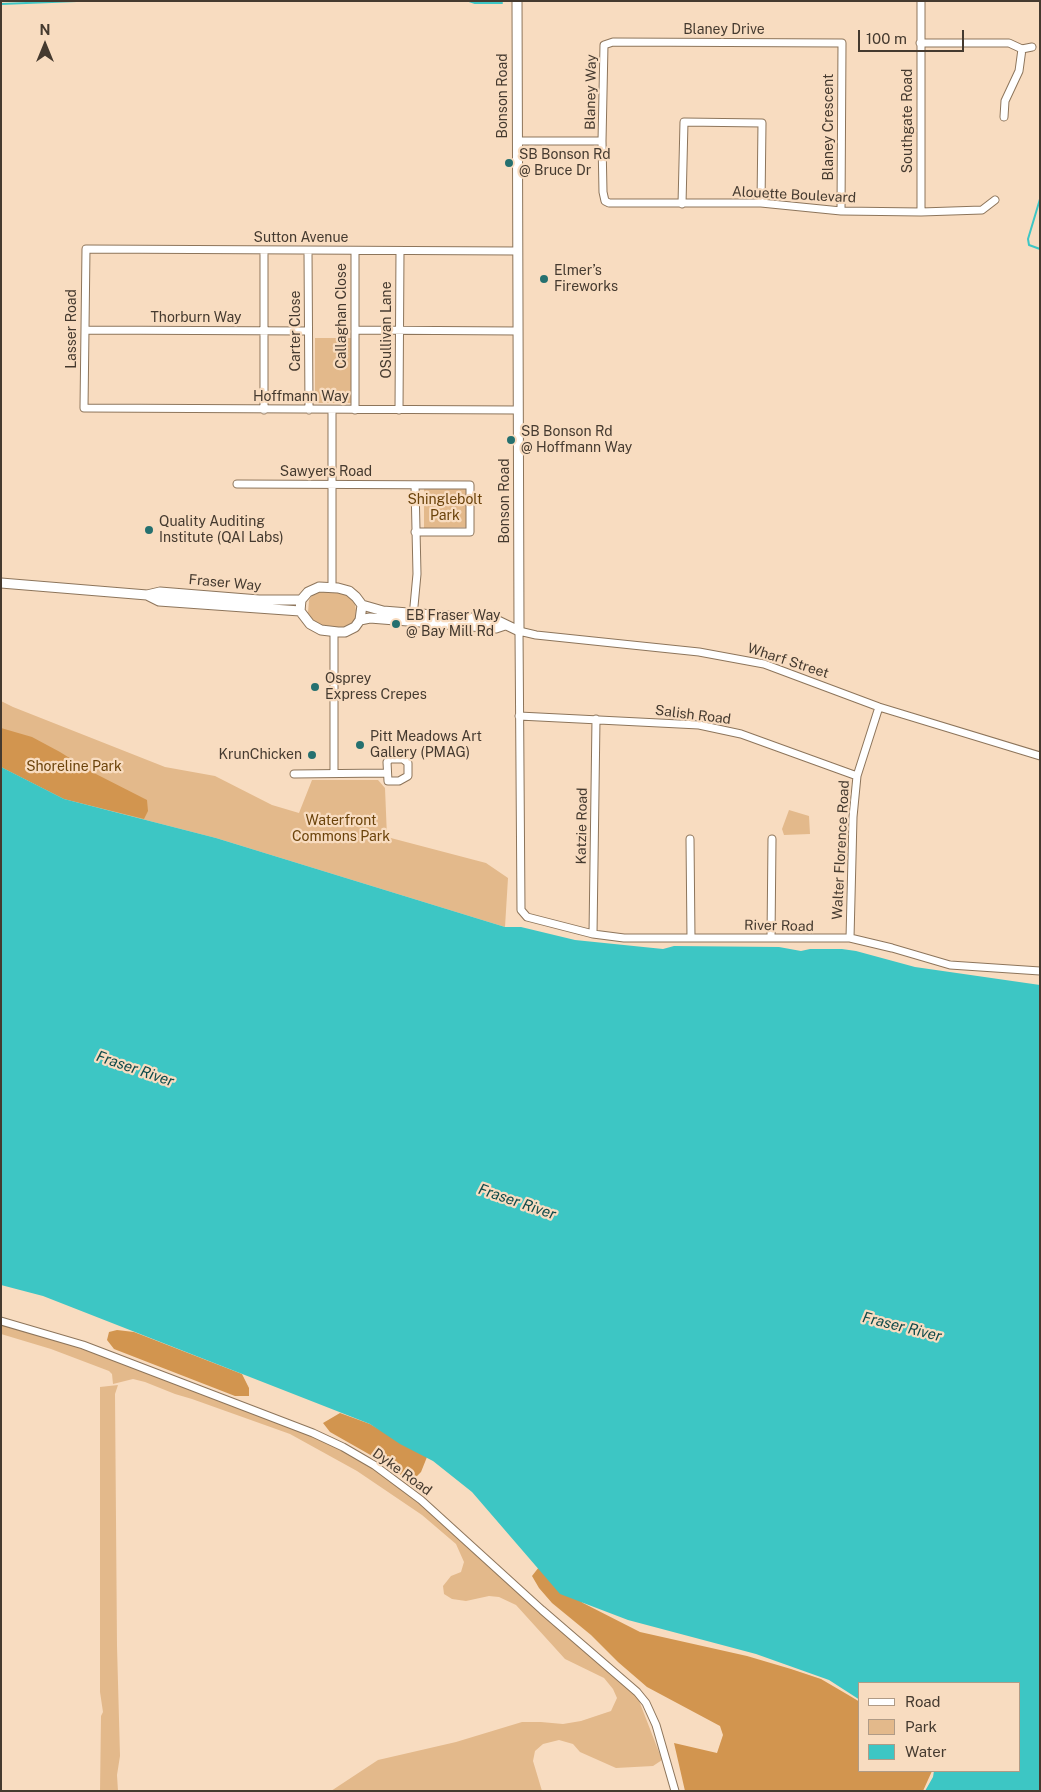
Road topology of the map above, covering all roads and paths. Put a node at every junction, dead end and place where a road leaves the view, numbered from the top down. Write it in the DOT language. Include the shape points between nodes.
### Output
graph roads {
  1 [pos="517,1"];
  2 [pos="921,1"];
  3 [pos="606,43"];
  4 [pos="842,43"];
  5 [pos="920,43"];
  6 [pos="1032,46"];
  7 [pos="1022,49"];
  8 [pos="1004,117"];
  9 [pos="602,140"];
  10 [pos="517,141"];
  11 [pos="995,200"];
  12 [pos="605,201"];
  13 [pos="761,203"];
  14 [pos="682,204"];
  15 [pos="841,211"];
  16 [pos="921,212"];
  17 [pos="86,250"];
  18 [pos="264,251"];
  19 [pos="308,251"];
  20 [pos="354,251"];
  21 [pos="400,251"];
  22 [pos="517,251"];
  23 [pos="85,330"];
  24 [pos="264,330"];
  25 [pos="355,330"];
  26 [pos="400,330"];
  27 [pos="308,331"];
  28 [pos="518,331"];
  29 [pos="84,408"];
  30 [pos="264,410"];
  31 [pos="309,410"];
  32 [pos="332,410"];
  33 [pos="355,410"];
  34 [pos="399,410"];
  35 [pos="518,410"];
  36 [pos="237,484"];
  37 [pos="332,485"];
  38 [pos="414,485"];
  39 [pos="415,532"];
  40 [pos="1,583"];
  41 [pos="332,587"];
  42 [pos="147,595"];
  43 [pos="301,600"];
  44 [pos="362,606"];
  45 [pos="300,611"];
  46 [pos="413,617"];
  47 [pos="360,620"];
  48 [pos="519,630"];
  49 [pos="334,632"];
  50 [pos="879,707"];
  51 [pos="520,716"];
  52 [pos="596,719"];
  53 [pos="1040,756"];
  54 [pos="334,773"];
  55 [pos="387,773"];
  56 [pos="294,774"];
  57 [pos="857,776"];
  58 [pos="690,838"];
  59 [pos="772,839"];
  60 [pos="521,910"];
  61 [pos="593,934"];
  62 [pos="691,938"];
  63 [pos="771,938"];
  64 [pos="850,938"];
  65 [pos="1040,971"];
  66 [pos="1,1321"];
  67 [pos="675,1791"];
  1 -- 10 [label="street, Bonson Road"];
  2 -- 5 [label="street, Southgate Road"];
  3 -- 4 [label="street, Blaney Drive"];
  3 -- 9 [label="street, Blaney Way"];
  4 -- 15 [label="street, Blaney Crescent"];
  5 -- 7 [label="street" via="1009,43"];
  5 -- 16 [label="street, Southgate Road"];
  6 -- 7 [label="street"];
  7 -- 8 [label="street" via="1020,71 1005,101"];
  9 -- 10 [label="street"];
  9 -- 12 [label="street, Blaney Way"];
  10 -- 22 [label="street, Bonson Road"];
  11 -- 16 [label="street, Alouette Boulevard" via="982,210"];
  12 -- 14 [label="street, Alouette Boulevard" via="613,204"];
  13 -- 14 [label="street, Alouette Boulevard"];
  13 -- 14 [label="street" via="762,122 684,122"];
  13 -- 15 [label="street, Alouette Boulevard"];
  15 -- 16 [label="street, Alouette Boulevard"];
  17 -- 18 [label="street, Sutton Avenue"];
  17 -- 23 [label="street, Lasser Road"];
  18 -- 19 [label="street, Sutton Avenue"];
  18 -- 24 [label="street"];
  19 -- 20 [label="street, Sutton Avenue"];
  19 -- 27 [label="street, Carter Close"];
  20 -- 21 [label="street, Sutton Avenue"];
  20 -- 25 [label="street, Callaghan Close"];
  21 -- 22 [label="street, Sutton Avenue"];
  21 -- 26 [label="street, OSullivan Lane"];
  22 -- 28 [label="street, Bonson Road"];
  23 -- 24 [label="street, Thorburn Way"];
  23 -- 29 [label="street, Lasser Road"];
  24 -- 27 [label="street, Thorburn Way"];
  24 -- 30 [label="street"];
  25 -- 26 [label="street"];
  25 -- 33 [label="street, Callaghan Close"];
  26 -- 28 [label="street"];
  26 -- 34 [label="street, OSullivan Lane"];
  27 -- 31 [label="street, Carter Close"];
  28 -- 35 [label="street, Bonson Road"];
  29 -- 30 [label="street, Hoffmann Way"];
  30 -- 31 [label="street, Hoffmann Way"];
  31 -- 32 [label="street, Hoffmann Way"];
  32 -- 33 [label="street, Hoffmann Way"];
  32 -- 37 [label="street"];
  33 -- 34 [label="street, Hoffmann Way"];
  34 -- 35 [label="street, Hoffmann Way"];
  35 -- 48 [label="street, Bonson Road"];
  36 -- 37 [label="street, Sawyers Road"];
  37 -- 38 [label="street, Sawyers Road"];
  37 -- 41 [label="street"];
  38 -- 39 [label="street"];
  38 -- 39 [label="street, Sawyers Road" via="470,485 470,532"];
  39 -- 46 [label="street"];
  40 -- 42 [label="street, Fraser Way"];
  41 -- 43 [label="street" via="313,589"];
  41 -- 44 [label="street" via="356,596"];
  42 -- 43 [label="street, Fraser Way" via="160,592"];
  42 -- 45 [label="street, Fraser Way" via="159,601"];
  43 -- 45 [label="street"];
  44 -- 46 [label="street"];
  44 -- 47 [label="street"];
  45 -- 49 [label="street" via="315,628"];
  46 -- 47 [label="street"];
  46 -- 48 [label="street" via="496,628 505,625"];
  47 -- 49 [label="street" via="350,630"];
  48 -- 50 [label="street, Wharf Street" via="536,635 734,657 764,664"];
  48 -- 51 [label="street, Bonson Road"];
  49 -- 54 [label="street"];
  50 -- 53 [label="street, Wharf Street"];
  50 -- 57 [label="street, Walter Florence Road"];
  51 -- 52 [label="street, Salish Road"];
  51 -- 60 [label="street, Bonson Road"];
  52 -- 57 [label="street, Salish Road" via="682,724 741,734"];
  52 -- 61 [label="street, Katzie Road"];
  54 -- 55 [label="street"];
  54 -- 56 [label="street"];
  57 -- 64 [label="street, Walter Florence Road"];
  58 -- 62 [label="street"];
  59 -- 63 [label="street"];
  60 -- 61 [label="street, River Road" via="527,917"];
  61 -- 62 [label="street, River Road" via="644,939"];
  62 -- 63 [label="street, River Road"];
  63 -- 64 [label="street, River Road"];
  64 -- 65 [label="street, River Road" via="950,965"];
  66 -- 67 [label="street, Dyke Road" via="82,1345 304,1430 374,1465 421,1500 637,1692 656,1725"];
}
